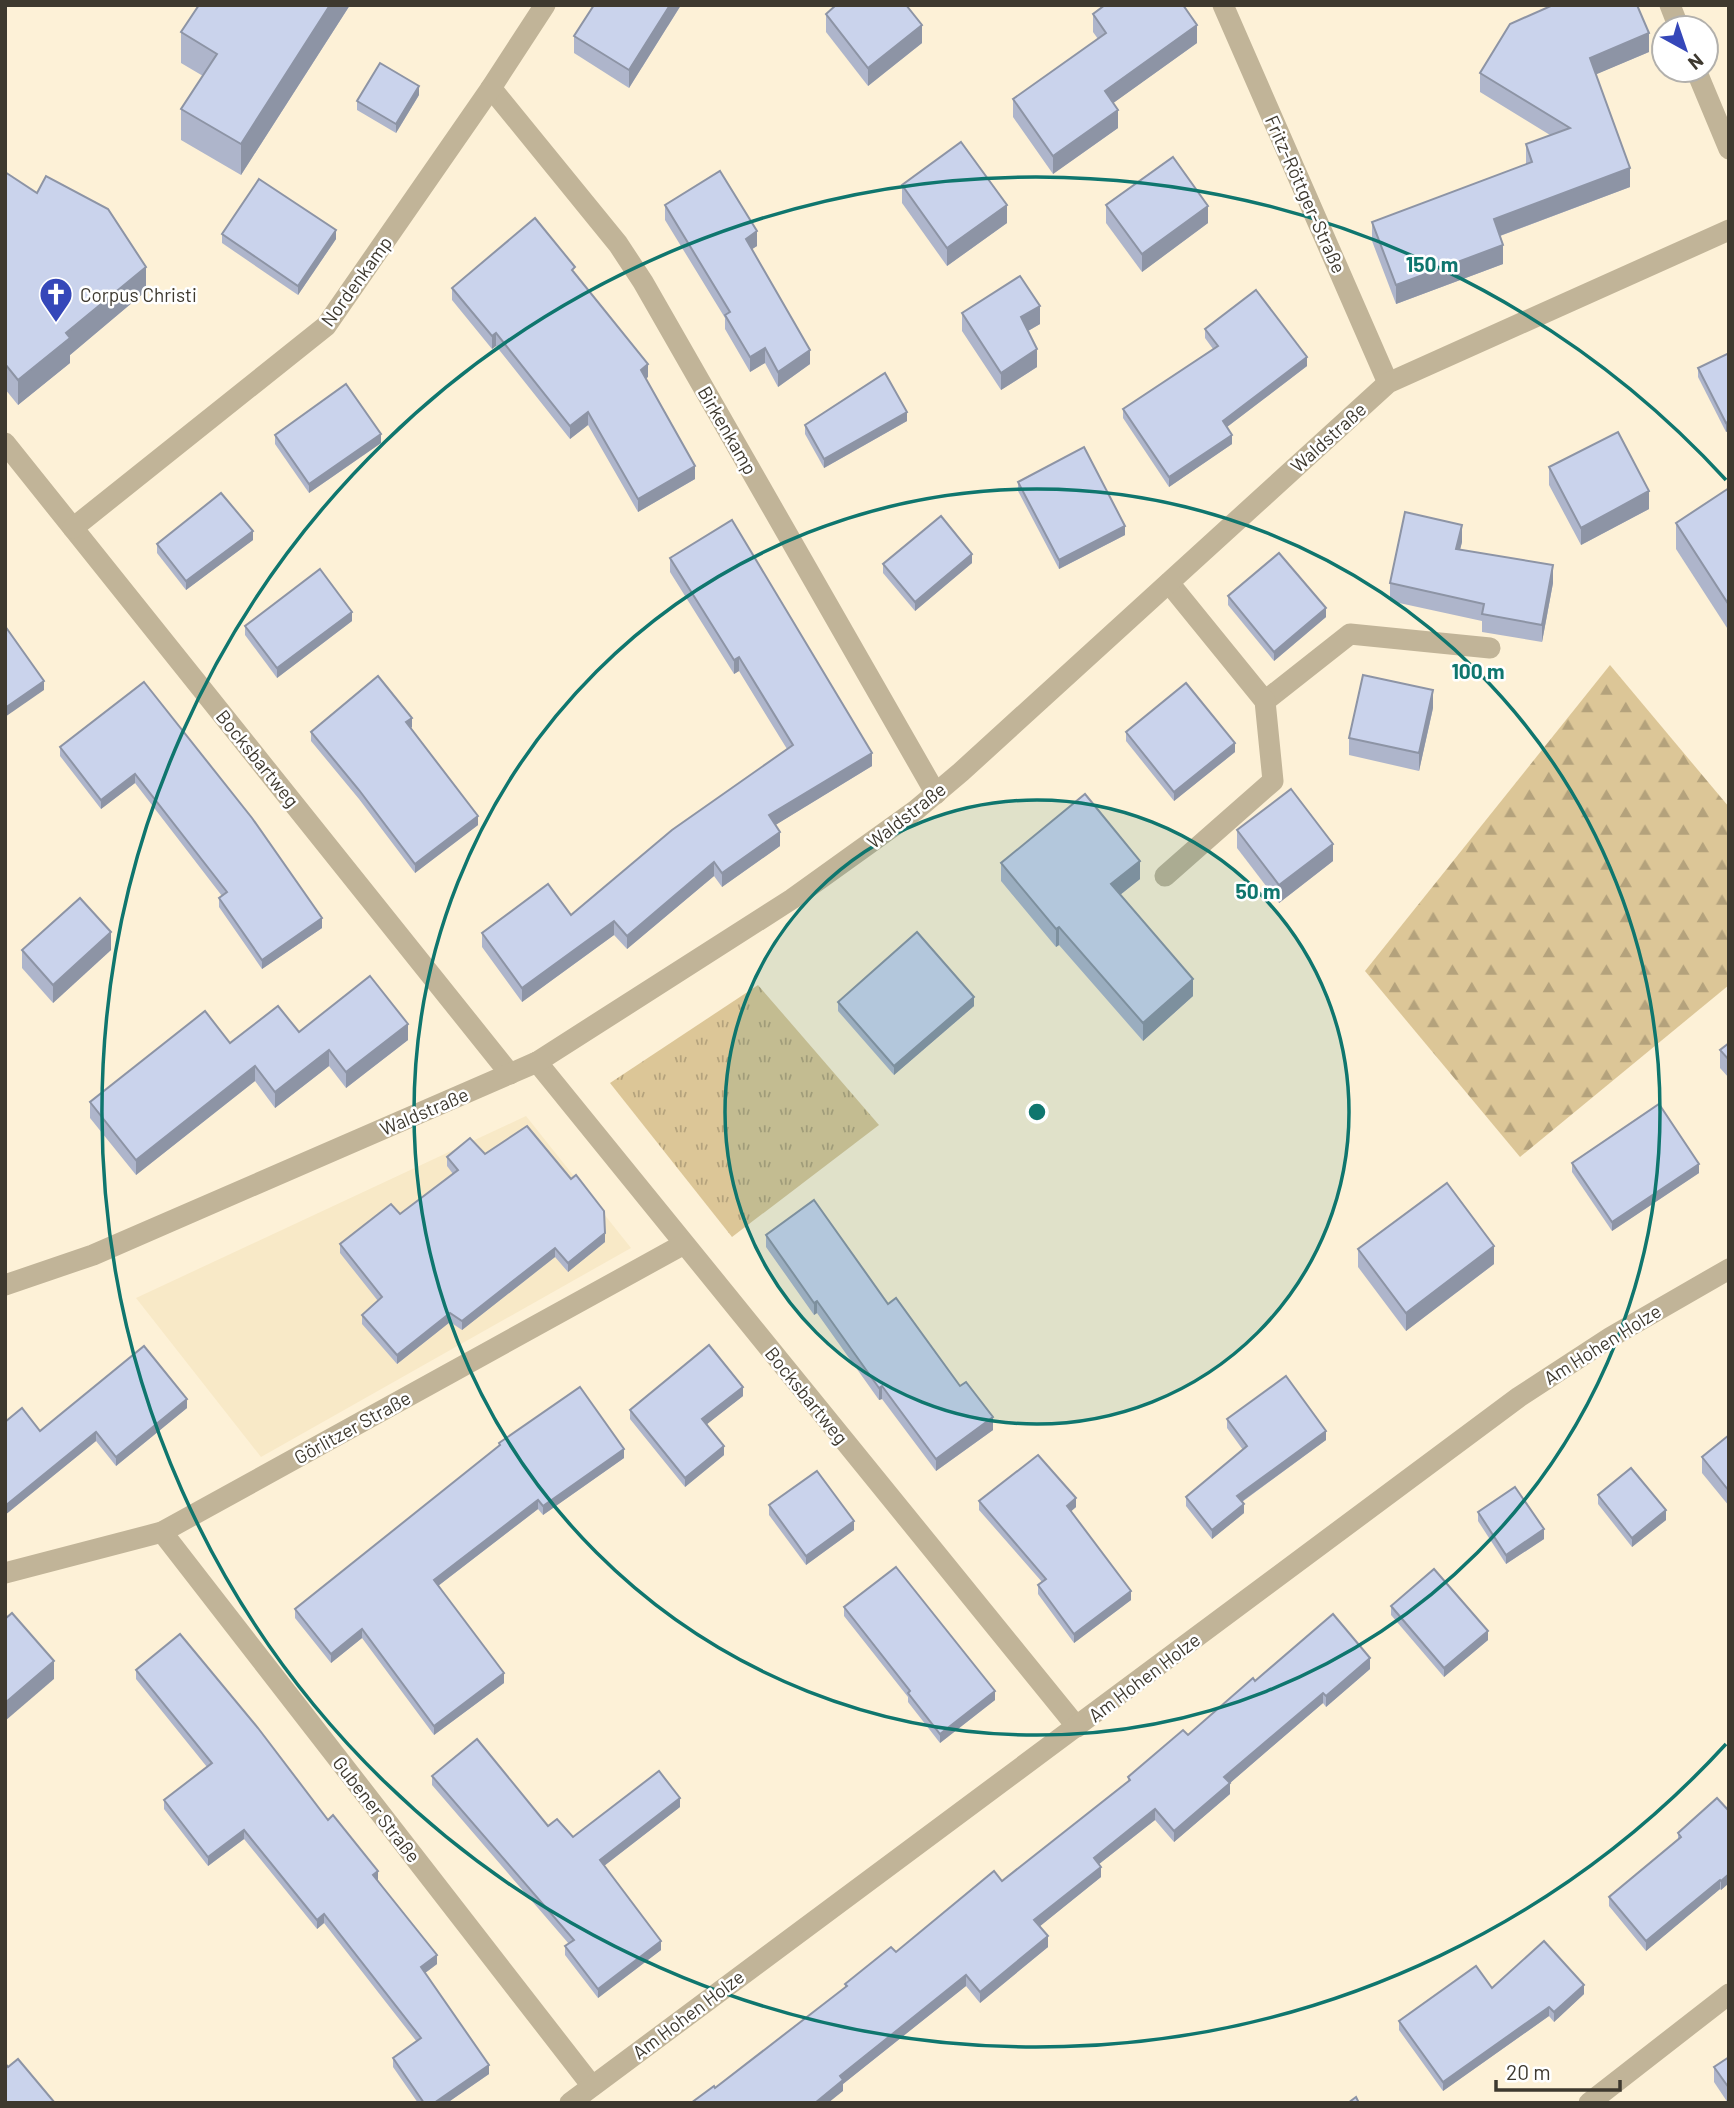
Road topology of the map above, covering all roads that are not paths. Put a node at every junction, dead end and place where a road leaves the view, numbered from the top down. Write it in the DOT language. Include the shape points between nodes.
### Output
graph roads {
  1 [pos="545,5"];
  2 [pos="1223,5"];
  3 [pos="1702,84"];
  4 [pos="491,88"];
  5 [pos="1729,149"];
  6 [pos="1729,230"];
  7 [pos="1388,383"];
  8 [pos="5,443"];
  9 [pos="73,528"];
  10 [pos="1168,583"];
  11 [pos="1490,648"];
  12 [pos="1265,701"];
  13 [pos="936,793"];
  14 [pos="1166,876"];
  15 [pos="537,1062"];
  16 [pos="510,1074"];
  17 [pos="684,1244"];
  18 [pos="1729,1269"];
  19 [pos="5,1285"];
  20 [pos="162,1532"];
  21 [pos="5,1573"];
  22 [pos="1077,1727"];
  23 [pos="1729,1994"];
  24 [pos="592,2086"];
  25 [pos="570,2103"];
  26 [pos="1589,2103"];
  1 -- 4 [label="street, Nordenkamp"];
  2 -- 7 [label="street, Fritz-Röttger-Straße"];
  3 -- 5 [label="street"];
  4 -- 9 [label="street, Nordenkamp" via="326,326"];
  4 -- 13 [label="street, Birkenkamp" via="618,244 643,282"];
  6 -- 7 [label="street, Waldstraße"];
  7 -- 10 [label="street, Waldstraße"];
  8 -- 9 [label="street, Bocksbartweg"];
  9 -- 16 [label="street, Bocksbartweg"];
  10 -- 12 [label="street"];
  10 -- 13 [label="street, Waldstraße"];
  11 -- 12 [label="street" via="1350,634"];
  12 -- 14 [label="street" via="1273,781"];
  13 -- 15 [label="street, Waldstraße" via="792,899"];
  15 -- 16 [label="street, Waldstraße"];
  15 -- 17 [label="street, Bocksbartweg"];
  16 -- 19 [label="street, Waldstraße" via="93,1255"];
  17 -- 20 [label="street, Görlitzer Straße"];
  17 -- 22 [label="street, Bocksbartweg"];
  18 -- 22 [label="street, Am Hohen Holze" via="1611,1336 1519,1397"];
  20 -- 21 [label="street, Görlitzer Straße"];
  20 -- 24 [label="street, Gubener Straße"];
  22 -- 24 [label="street, Am Hohen Holze"];
  23 -- 26 [label="street"];
  24 -- 25 [label="street, Am Hohen Holze"];
}
